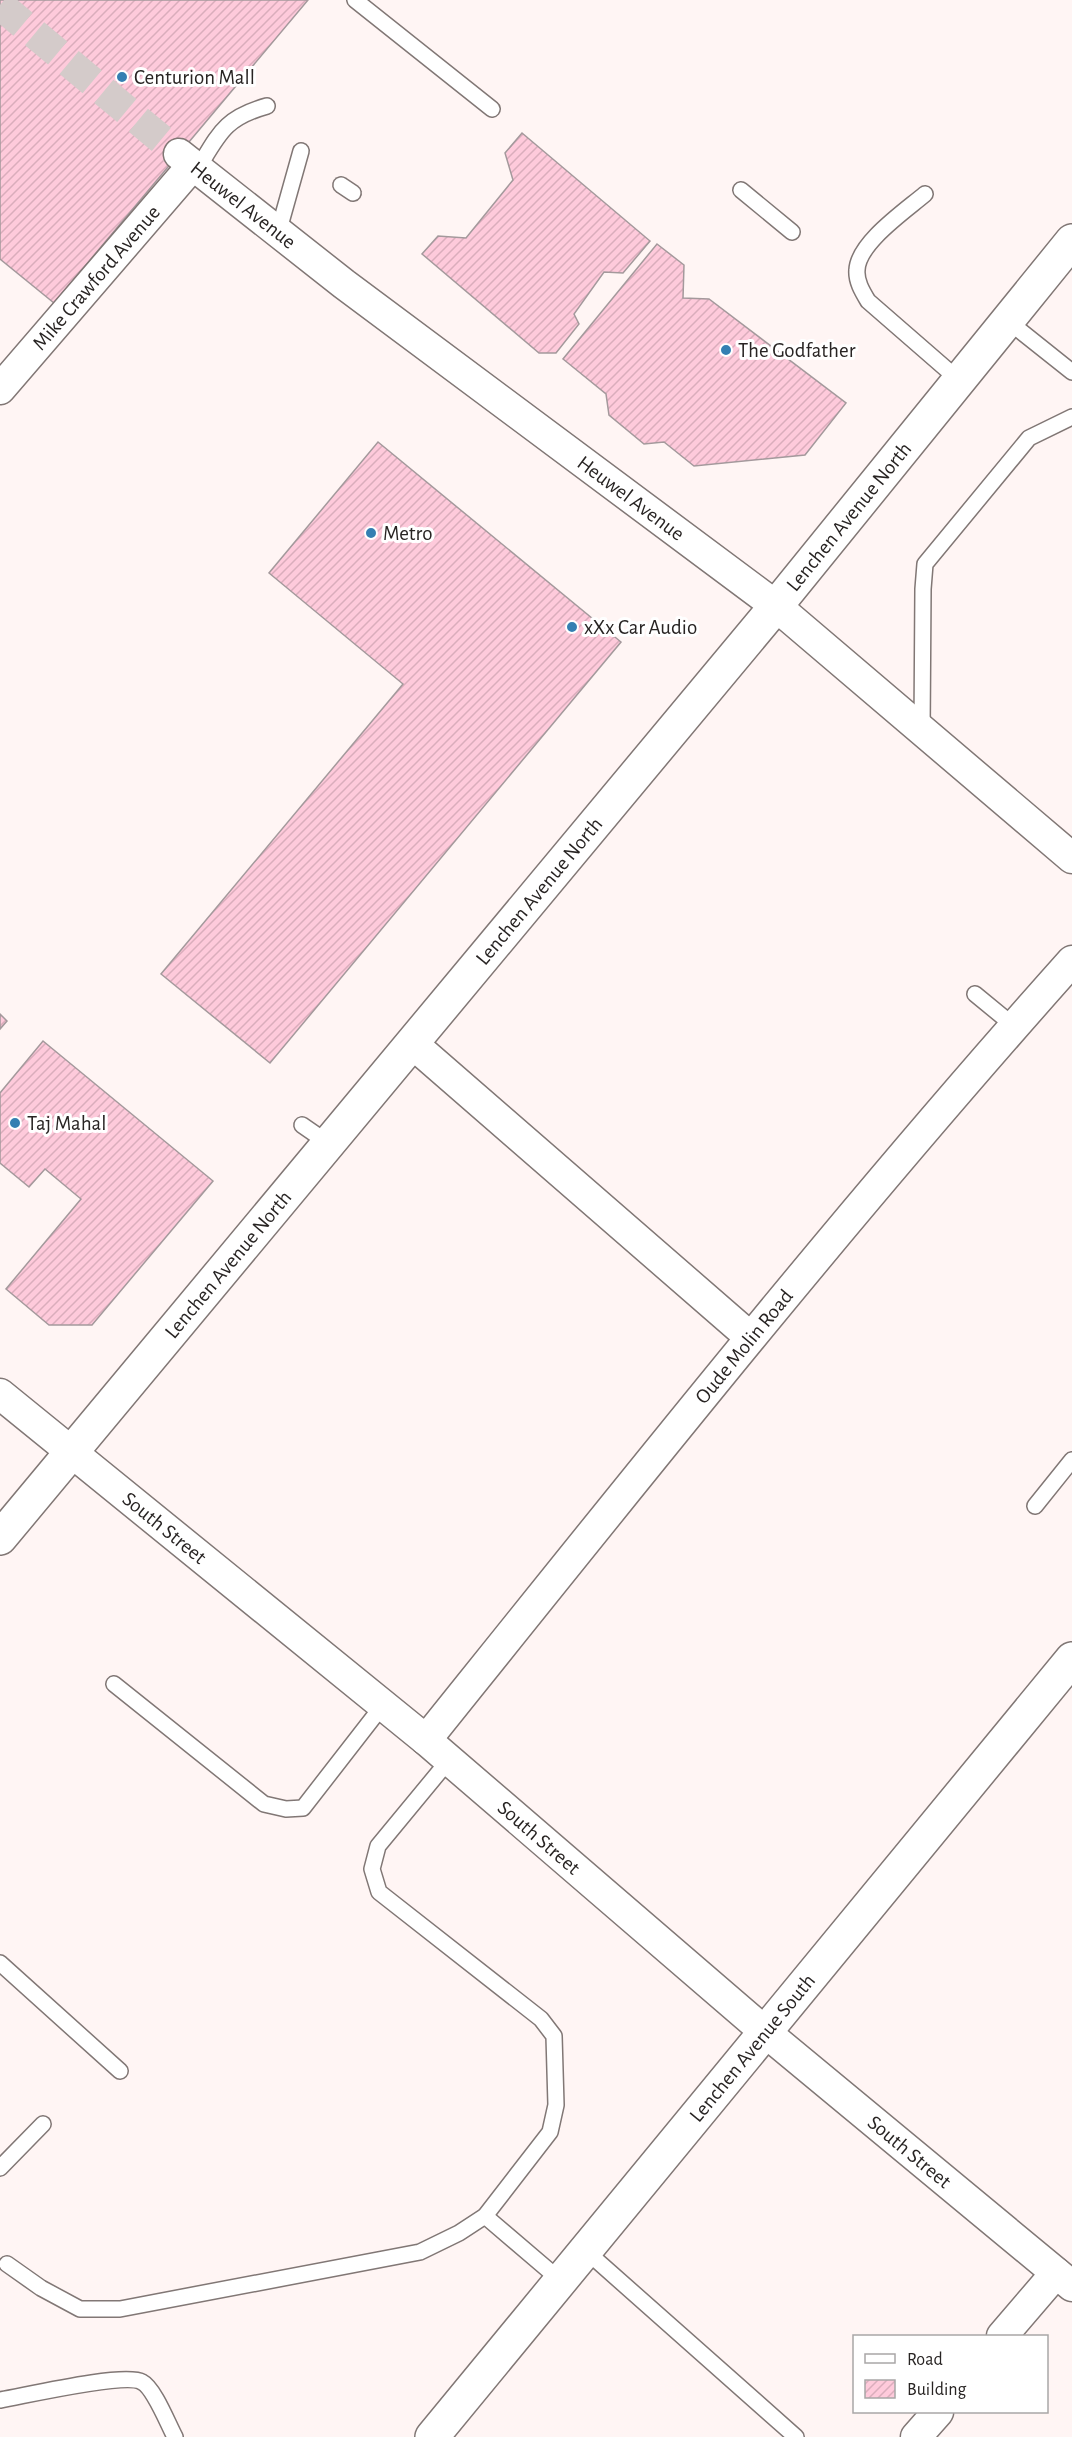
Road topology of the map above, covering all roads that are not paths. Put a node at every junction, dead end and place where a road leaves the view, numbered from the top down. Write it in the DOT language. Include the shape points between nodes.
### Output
graph roads {
  1 [pos="355,0"];
  2 [pos="267,106"];
  3 [pos="492,109"];
  4 [pos="301,151"];
  5 [pos="189,163"];
  6 [pos="741,190"];
  7 [pos="925,194"];
  8 [pos="278,232"];
  9 [pos="792,232"];
  10 [pos="1072,241"];
  11 [pos="1008,321"];
  12 [pos="1072,372"];
  13 [pos="960,381"];
  14 [pos="0,389"];
  15 [pos="1072,417"];
  16 [pos="776,606"];
  17 [pos="922,730"];
  18 [pos="1072,858"];
  19 [pos="1072,962"];
  20 [pos="975,994"];
  21 [pos="1014,1026"];
  22 [pos="413,1044"];
  23 [pos="750,1337"];
  24 [pos="0,1394"];
  25 [pos="72,1452"];
  26 [pos="1072,1460"];
  27 [pos="1035,1506"];
  28 [pos="0,1538"];
  29 [pos="1072,1659"];
  30 [pos="114,1684"];
  31 [pos="383,1705"];
  32 [pos="426,1740"];
  33 [pos="449,1760"];
  34 [pos="0,1963"];
  35 [pos="765,2031"];
  36 [pos="120,2071"];
  37 [pos="43,2124"];
  38 [pos="0,2168"];
  39 [pos="485,2216"];
  40 [pos="585,2250"];
  41 [pos="7,2264"];
  42 [pos="560,2280"];
  43 [pos="1064,2280"];
  44 [pos="1004,2335"];
  45 [pos="0,2400"];
  46 [pos="937,2413"];
  47 [pos="175,2437"];
  48 [pos="432,2437"];
  49 [pos="796,2437"];
  50 [pos="916,2437"];
  1 -- 3 [label="lane"];
  2 -- 5 [label="lane" via="235,118"];
  4 -- 8 [label="lane"];
  5 -- 8 [label="street, Heuwel Avenue"];
  5 -- 14 [label="street, Mike Crawford Avenue"];
  6 -- 9 [label="lane"];
  7 -- 13 [label="lane" via="864,248 856,271 868,301"];
  8 -- 16 [label="street, Heuwel Avenue"];
  10 -- 11 [label="main road, Lenchen Avenue North"];
  11 -- 12 [label="lane"];
  11 -- 13 [label="main road, Lenchen Avenue North"];
  13 -- 16 [label="main road, Lenchen Avenue North"];
  15 -- 17 [label="lane" via="1029,438 925,564"];
  16 -- 17 [label="street, Heuwel Avenue"];
  16 -- 22 [label="main road, Lenchen Avenue North"];
  17 -- 18 [label="street, Heuwel Avenue"];
  19 -- 21 [label="street, Oude Molin Road"];
  20 -- 21 [label="lane"];
  21 -- 23 [label="street, Oude Molin Road"];
  22 -- 23 [label="street"];
  22 -- 25 [label="main road, Lenchen Avenue North" via="315,1134"];
  23 -- 32 [label="street, Oude Molin Road"];
  24 -- 25 [label="street, South Street"];
  25 -- 28 [label="main road, Lenchen Avenue North"];
  25 -- 31 [label="street, South Street"];
  26 -- 27 [label="lane"];
  29 -- 35 [label="main road, Lenchen Avenue South"];
  30 -- 31 [label="lane" via="264,1804 286,1809 303,1808"];
  31 -- 32 [label="street, South Street"];
  32 -- 33 [label="street, South Street"];
  33 -- 35 [label="street, South Street"];
  33 -- 39 [label="lane" via="378,1846 372,1869 379,1892 541,2019 554,2036 556,2105 550,2132"];
  34 -- 36 [label="lane"];
  35 -- 40 [label="main road, Lenchen Avenue South"];
  35 -- 43 [label="street, South Street"];
  37 -- 38 [label="lane"];
  39 -- 41 [label="lane" via="420,2252 120,2309 80,2309"];
  39 -- 42 [label="lane"];
  40 -- 42 [label="main road, Lenchen Avenue South"];
  40 -- 49 [label="lane"];
  42 -- 48 [label="main road, Lenchen Avenue South"];
  43 -- 44 [label="street"];
  45 -- 47 [label="lane" via="134,2379 143,2382"];
  46 -- 50 [label="street"];
}
